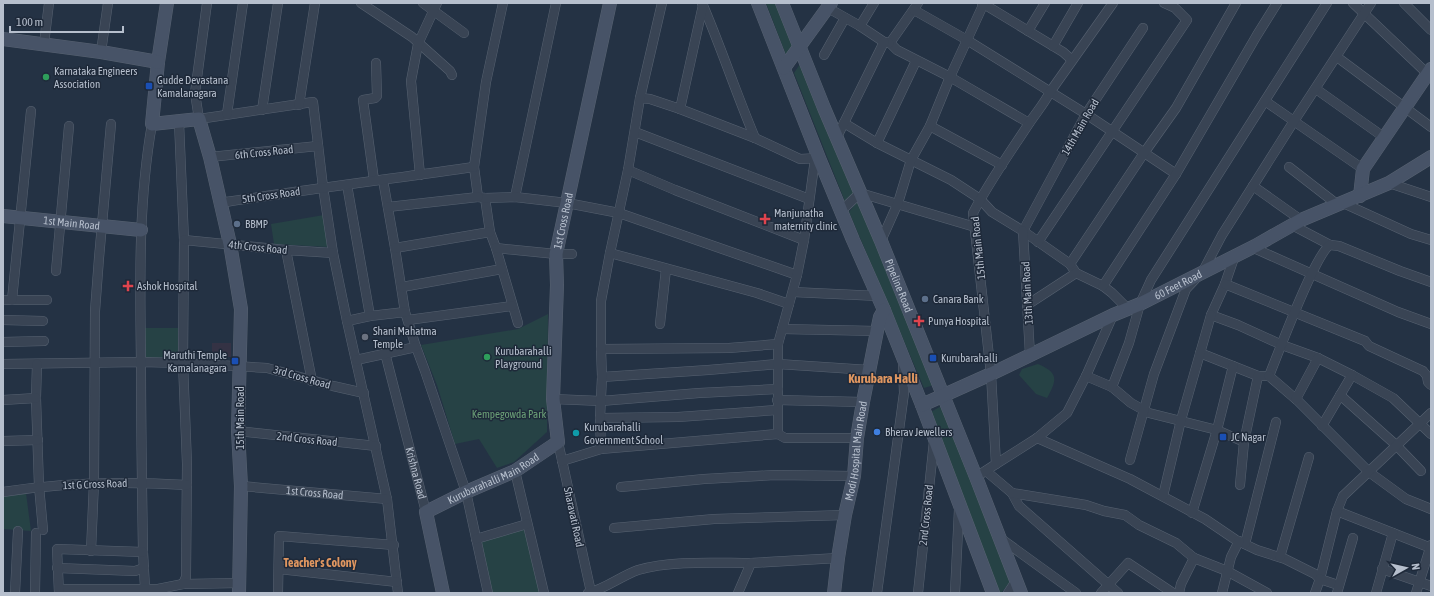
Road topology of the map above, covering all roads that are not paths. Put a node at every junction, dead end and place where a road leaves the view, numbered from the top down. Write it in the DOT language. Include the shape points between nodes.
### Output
graph roads {
  1 [pos="49,3"];
  2 [pos="108,3"];
  3 [pos="166,3"];
  4 [pos="207,3"];
  5 [pos="244,3"];
  6 [pos="278,3"];
  7 [pos="315,3"];
  8 [pos="361,3"];
  9 [pos="423,3"];
  10 [pos="503,3"];
  11 [pos="556,3"];
  12 [pos="610,3"];
  13 [pos="662,3"];
  14 [pos="758,3"];
  15 [pos="782,3"];
  16 [pos="874,3"];
  17 [pos="983,3"];
  18 [pos="1045,3"];
  19 [pos="1078,3"];
  20 [pos="1113,3"];
  21 [pos="1164,3"];
  22 [pos="1236,3"];
  23 [pos="1277,3"];
  24 [pos="1327,3"];
  25 [pos="1353,3"];
  26 [pos="1371,3"];
  27 [pos="1404,3"];
  28 [pos="702,4"];
  29 [pos="830,6"];
  30 [pos="916,6"];
  31 [pos="435,7"];
  32 [pos="1364,14"];
  33 [pos="845,18"];
  34 [pos="860,26"];
  35 [pos="1143,28"];
  36 [pos="1431,30"];
  37 [pos="1028,31"];
  38 [pos="464,33"];
  39 [pos="3,39"];
  40 [pos="967,40"];
  41 [pos="887,43"];
  42 [pos="44,44"];
  43 [pos="418,44"];
  44 [pos="799,46"];
  45 [pos="1053,46"];
  46 [pos="101,52"];
  47 [pos="824,55"];
  48 [pos="1337,57"];
  49 [pos="1072,60"];
  50 [pos="916,61"];
  51 [pos="158,62"];
  52 [pos="376,63"];
  53 [pos="784,68"];
  54 [pos="1430,74"];
  55 [pos="452,75"];
  56 [pos="950,77"];
  57 [pos="1316,89"];
  58 [pos="1050,92"];
  59 [pos="640,98"];
  60 [pos="1265,100"];
  61 [pos="299,104"];
  62 [pos="1405,108"];
  63 [pos="680,109"];
  64 [pos="262,110"];
  65 [pos="31,111"];
  66 [pos="228,114"];
  67 [pos="1086,114"];
  68 [pos="199,119"];
  69 [pos="1294,121"];
  70 [pos="179,122"];
  71 [pos="844,123"];
  72 [pos="1029,123"];
  73 [pos="111,124"];
  74 [pos="152,124"];
  75 [pos="69,126"];
  76 [pos="930,126"];
  77 [pos="1431,127"];
  78 [pos="635,132"];
  79 [pos="1112,132"];
  80 [pos="837,137"];
  81 [pos="755,138"];
  82 [pos="1384,138"];
  83 [pos="877,143"];
  84 [pos="318,146"];
  85 [pos="1144,153"];
  86 [pos="210,157"];
  87 [pos="817,159"];
  88 [pos="911,160"];
  89 [pos="1428,162"];
  90 [pos="1002,165"];
  91 [pos="474,167"];
  92 [pos="1289,167"];
  93 [pos="1363,169"];
  94 [pos="628,170"];
  95 [pos="1176,174"];
  96 [pos="420,175"];
  97 [pos="379,180"];
  98 [pos="1389,183"];
  99 [pos="347,186"];
  100 [pos="1253,186"];
  101 [pos="323,187"];
  102 [pos="860,193"];
  103 [pos="1360,196"];
  104 [pos="482,197"];
  105 [pos="515,197"];
  106 [pos="1431,197"];
  107 [pos="809,199"];
  108 [pos="980,199"];
  109 [pos="220,203"];
  110 [pos="567,203"];
  111 [pos="898,203"];
  112 [pos="1341,204"];
  113 [pos="388,207"];
  114 [pos="841,211"];
  115 [pos="619,213"];
  116 [pos="3,216"];
  117 [pos="20,218"];
  118 [pos="60,222"];
  119 [pos="1297,222"];
  120 [pos="102,226"];
  121 [pos="975,227"];
  122 [pos="141,230"];
  123 [pos="1023,231"];
  124 [pos="490,232"];
  125 [pos="184,240"];
  126 [pos="804,240"];
  127 [pos="1431,240"];
  128 [pos="881,241"];
  129 [pos="1038,242"];
  130 [pos="230,244"];
  131 [pos="1330,245"];
  132 [pos="1255,246"];
  133 [pos="395,248"];
  134 [pos="496,248"];
  135 [pos="286,250"];
  136 [pos="333,253"];
  137 [pos="610,253"];
  138 [pos="556,254"];
  139 [pos="572,254"];
  140 [pos="1235,255"];
  141 [pos="1070,264"];
  142 [pos="502,269"];
  143 [pos="666,269"];
  144 [pos="56,271"];
  145 [pos="1203,271"];
  146 [pos="1076,273"];
  147 [pos="1312,274"];
  148 [pos="797,275"];
  149 [pos="1431,282"];
  150 [pos="1225,284"];
  151 [pos="1103,286"];
  152 [pos="402,287"];
  153 [pos="793,292"];
  154 [pos="878,296"];
  155 [pos="8,300"];
  156 [pos="47,300"];
  157 [pos="789,304"];
  158 [pos="1140,304"];
  159 [pos="1028,305"];
  160 [pos="512,306"];
  161 [pos="1127,308"];
  162 [pos="884,310"];
  163 [pos="1295,312"];
  164 [pos="1113,315"];
  165 [pos="1211,315"];
  166 [pos="370,316"];
  167 [pos="406,316"];
  168 [pos="3,320"];
  169 [pos="43,321"];
  170 [pos="347,321"];
  171 [pos="518,323"];
  172 [pos="660,324"];
  173 [pos="1431,324"];
  174 [pos="782,330"];
  175 [pos="877,331"];
  176 [pos="3,342"];
  177 [pos="44,342"];
  178 [pos="778,344"];
  179 [pos="1282,345"];
  180 [pos="416,347"];
  181 [pos="600,350"];
  182 [pos="385,353"];
  183 [pos="1200,353"];
  184 [pos="1030,355"];
  185 [pos="1318,358"];
  186 [pos="903,359"];
  187 [pos="356,360"];
  188 [pos="141,362"];
  189 [pos="94,363"];
  190 [pos="183,363"];
  191 [pos="3,364"];
  192 [pos="37,364"];
  193 [pos="778,364"];
  194 [pos="240,366"];
  195 [pos="1233,366"];
  196 [pos="1431,367"];
  197 [pos="869,370"];
  198 [pos="991,374"];
  199 [pos="1086,376"];
  200 [pos="1258,376"];
  201 [pos="1269,376"];
  202 [pos="1352,376"];
  203 [pos="602,377"];
  204 [pos="1429,380"];
  205 [pos="312,381"];
  206 [pos="1112,387"];
  207 [pos="778,389"];
  208 [pos="364,393"];
  209 [pos="1340,395"];
  210 [pos="943,396"];
  211 [pos="36,398"];
  212 [pos="553,399"];
  213 [pos="1296,399"];
  214 [pos="3,400"];
  215 [pos="601,400"];
  216 [pos="777,400"];
  217 [pos="863,402"];
  218 [pos="922,405"];
  219 [pos="777,410"];
  220 [pos="1144,410"];
  221 [pos="1431,413"];
  222 [pos="600,418"];
  223 [pos="1181,420"];
  224 [pos="1276,422"];
  225 [pos="1420,423"];
  226 [pos="1322,426"];
  227 [pos="1217,430"];
  228 [pos="238,431"];
  229 [pos="778,434"];
  230 [pos="1431,434"];
  231 [pos="934,436"];
  232 [pos="857,438"];
  233 [pos="1037,438"];
  234 [pos="38,440"];
  235 [pos="3,441"];
  236 [pos="558,442"];
  237 [pos="1244,442"];
  238 [pos="1396,445"];
  239 [pos="376,446"];
  240 [pos="601,449"];
  241 [pos="1309,458"];
  242 [pos="1130,460"];
  243 [pos="562,461"];
  244 [pos="996,464"];
  245 [pos="516,471"];
  246 [pos="1421,471"];
  247 [pos="1369,472"];
  248 [pos="981,474"];
  249 [pos="854,476"];
  250 [pos="94,482"];
  251 [pos="142,482"];
  252 [pos="187,485"];
  253 [pos="1240,485"];
  254 [pos="39,486"];
  255 [pos="241,486"];
  256 [pos="621,487"];
  257 [pos="3,492"];
  258 [pos="466,492"];
  259 [pos="1012,493"];
  260 [pos="1163,496"];
  261 [pos="388,499"];
  262 [pos="960,503"];
  263 [pos="1431,509"];
  264 [pos="1337,511"];
  265 [pos="426,512"];
  266 [pos="1192,513"];
  267 [pos="845,515"];
  268 [pos="528,524"];
  269 [pos="614,528"];
  270 [pos="18,531"];
  271 [pos="1393,533"];
  272 [pos="1000,538"];
  273 [pos="1353,538"];
  274 [pos="476,539"];
  275 [pos="1242,542"];
  276 [pos="394,546"];
  277 [pos="1431,547"];
  278 [pos="91,551"];
  279 [pos="143,552"];
  280 [pos="1280,557"];
  281 [pos="838,558"];
  282 [pos="1194,558"];
  283 [pos="751,563"];
  284 [pos="57,568"];
  285 [pos="144,568"];
  286 [pos="279,569"];
  287 [pos="1382,569"];
  288 [pos="1227,571"];
  289 [pos="1320,579"];
  290 [pos="397,582"];
  291 [pos="1420,582"];
  292 [pos="183,584"];
  293 [pos="1108,584"];
  294 [pos="1431,586"];
  295 [pos="1019,587"];
  296 [pos="145,588"];
  297 [pos="240,588"];
  298 [pos="1338,589"];
  299 [pos="59,591"];
  300 [pos="157,591"];
  301 [pos="16,593"];
  302 [pos="35,593"];
  303 [pos="278,593"];
  304 [pos="398,593"];
  305 [pos="443,593"];
  306 [pos="488,593"];
  307 [pos="544,593"];
  308 [pos="590,593"];
  309 [pos="738,593"];
  310 [pos="834,593"];
  311 [pos="877,593"];
  312 [pos="918,593"];
  313 [pos="955,593"];
  314 [pos="993,593"];
  315 [pos="1008,593"];
  316 [pos="1076,593"];
  317 [pos="1101,593"];
  318 [pos="1118,593"];
  319 [pos="1173,593"];
  320 [pos="1179,593"];
  321 [pos="1222,593"];
  322 [pos="1267,593"];
  323 [pos="1315,593"];
  324 [pos="1376,593"];
  325 [pos="1416,593"];
  1 -- 42 [label="street"];
  2 -- 46 [label="street"];
  3 -- 51 [label="street"];
  4 -- 68 [label="street" via="195,93"];
  5 -- 66 [label="street"];
  6 -- 64 [label="street"];
  7 -- 61 [label="street"];
  8 -- 43 [label="street"];
  9 -- 31 [label="street"];
  10 -- 91 [label="street" via="486,82"];
  11 -- 105 [label="street"];
  12 -- 110 [label="street, 1st Cross Road"];
  13 -- 59 [label="street"];
  14 -- 53 [label="street, Pipeline Road"];
  15 -- 44 [label="street, Pipeline Road"];
  16 -- 34 [label="street"];
  17 -- 37 [label="street"];
  17 -- 40 [label="street"];
  18 -- 37 [label="street"];
  19 -- 45 [label="street"];
  20 -- 49 [label="street, 15th Main Road"];
  21 -- 79 [label="street" via="1175,8 1187,20"];
  22 -- 85 [label="street" via="1176,108"];
  23 -- 95 [label="street"];
  24 -- 60 [label="street"];
  25 -- 32 [label="street"];
  26 -- 32 [label="street"];
  27 -- 36 [label="street"];
  28 -- 63 [label="street"];
  28 -- 81 [label="street"];
  29 -- 33 [label="street"];
  29 -- 44 [label="street"];
  30 -- 40 [label="street"];
  30 -- 41 [label="street"];
  31 -- 38 [label="street"];
  31 -- 43 [label="street"];
  32 -- 48 [label="street"];
  32 -- 54 [label="street"];
  33 -- 34 [label="street"];
  33 -- 47 [label="street"];
  34 -- 41 [label="street"];
  35 -- 67 [label="street, 14th Main Road"];
  37 -- 45 [label="street"];
  39 -- 42 [label="street"];
  40 -- 56 [label="street"];
  40 -- 58 [label="street"];
  41 -- 50 [label="street"];
  41 -- 71 [label="street"];
  42 -- 46 [label="street"];
  43 -- 55 [label="street"];
  43 -- 96 [label="street" via="411,81"];
  44 -- 53 [label="street"];
  44 -- 80 [label="street, Pipeline Road"];
  45 -- 49 [label="street"];
  46 -- 51 [label="street"];
  48 -- 57 [label="street"];
  48 -- 62 [label="street"];
  49 -- 58 [label="street, 15th Main Road"];
  50 -- 56 [label="street"];
  50 -- 83 [label="street"];
  51 -- 74 [label="street"];
  52 -- 97 [label="street" via="377,96 363,100"];
  53 -- 87 [label="street, Pipeline Road"];
  54 -- 62 [label="street"];
  56 -- 72 [label="street"];
  56 -- 76 [label="street"];
  57 -- 69 [label="street"];
  57 -- 82 [label="street"];
  58 -- 67 [label="street"];
  58 -- 72 [label="street, 15th Main Road"];
  59 -- 63 [label="street"];
  59 -- 78 [label="street"];
  60 -- 69 [label="street"];
  60 -- 158 [label="street" via="1151,280"];
  61 -- 64 [label="street"];
  61 -- 84 [label="street" via="314,102"];
  62 -- 77 [label="street"];
  62 -- 82 [label="street"];
  63 -- 81 [label="street"];
  64 -- 66 [label="street"];
  65 -- 117 [label="street"];
  66 -- 68 [label="street"];
  67 -- 79 [label="street"];
  67 -- 123 [label="street, 14th Main Road"];
  68 -- 70 [label="street"];
  68 -- 86 [label="street, 15th Main Road"];
  69 -- 93 [label="street"];
  69 -- 100 [label="street"];
  70 -- 74 [label="street"];
  70 -- 125 [label="street"];
  71 -- 80 [label="street"];
  71 -- 83 [label="street"];
  72 -- 90 [label="street, 15th Main Road"];
  73 -- 120 [label="street"];
  74 -- 122 [label="street"];
  75 -- 118 [label="street"];
  76 -- 88 [label="street"];
  76 -- 90 [label="street"];
  78 -- 94 [label="street"];
  78 -- 107 [label="street"];
  79 -- 85 [label="street"];
  79 -- 129 [label="street"];
  80 -- 102 [label="street, Pipeline Road"];
  81 -- 87 [label="street" via="800,159"];
  82 -- 93 [label="street"];
  83 -- 88 [label="street"];
  84 -- 86 [label="street, 6th Cross Road"];
  84 -- 101 [label="street"];
  85 -- 95 [label="street"];
  85 -- 141 [label="street"];
  86 -- 109 [label="street, 15th Main Road"];
  87 -- 107 [label="street"];
  87 -- 114 [label="street, Pipeline Road"];
  88 -- 108 [label="street" via="951,180"];
  88 -- 111 [label="street"];
  89 -- 98 [label="street, 60 Feet Road"];
  90 -- 108 [label="street, 15th Main Road"];
  91 -- 96 [label="street, 5th Cross Road"];
  91 -- 104 [label="street"];
  92 -- 112 [label="street"];
  93 -- 103 [label="street"];
  94 -- 115 [label="street"];
  94 -- 126 [label="street"];
  95 -- 151 [label="street"];
  96 -- 97 [label="street, 5th Cross Road"];
  97 -- 99 [label="street, 5th Cross Road"];
  97 -- 113 [label="street"];
  98 -- 103 [label="street, 60 Feet Road"];
  98 -- 106 [label="street"];
  99 -- 101 [label="street, 5th Cross Road"];
  99 -- 166 [label="street"];
  100 -- 119 [label="street"];
  100 -- 145 [label="street"];
  101 -- 109 [label="street, 5th Cross Road"];
  101 -- 136 [label="street"];
  102 -- 111 [label="street"];
  102 -- 114 [label="street"];
  102 -- 128 [label="street, Pipeline Road"];
  103 -- 112 [label="street, 60 Feet Road"];
  104 -- 105 [label="street"];
  104 -- 113 [label="street"];
  104 -- 124 [label="street"];
  105 -- 110 [label="street"];
  107 -- 126 [label="street"];
  108 -- 121 [label="street, 15th Main Road" via="973,212"];
  108 -- 123 [label="street" via="992,212"];
  109 -- 130 [label="street, 15th Main Road"];
  110 -- 115 [label="street"];
  110 -- 138 [label="street, 1st Cross Road"];
  111 -- 121 [label="street"];
  111 -- 128 [label="street"];
  112 -- 119 [label="street, 60 Feet Road"];
  112 -- 127 [label="street"];
  113 -- 133 [label="street"];
  114 -- 154 [label="street, Pipeline Road"];
  115 -- 137 [label="street"];
  115 -- 148 [label="street"];
  116 -- 117 [label="street, 1st Main Road"];
  117 -- 118 [label="street, 1st Main Road"];
  117 -- 155 [label="street"];
  118 -- 120 [label="street, 1st Main Road"];
  118 -- 144 [label="street"];
  119 -- 131 [label="street"];
  119 -- 132 [label="street, 60 Feet Road"];
  120 -- 122 [label="street, 1st Main Road"];
  120 -- 189 [label="street"];
  121 -- 198 [label="street, 15th Main Road"];
  122 -- 188 [label="street"];
  123 -- 129 [label="street"];
  123 -- 159 [label="street, 13th Main Road"];
  124 -- 133 [label="street"];
  124 -- 134 [label="street"];
  125 -- 130 [label="street, 4th Cross Road"];
  125 -- 190 [label="street"];
  126 -- 148 [label="street"];
  128 -- 210 [label="street, Pipeline Road"];
  129 -- 141 [label="street"];
  130 -- 135 [label="street, 4th Cross Road"];
  130 -- 194 [label="street, 15th Main Road" via="241,309"];
  131 -- 147 [label="street" via="1325,247"];
  131 -- 149 [label="street" via="1339,246"];
  132 -- 140 [label="street, 60 Feet Road"];
  132 -- 147 [label="street" via="1258,250"];
  133 -- 152 [label="street"];
  134 -- 138 [label="street"];
  134 -- 142 [label="street"];
  135 -- 136 [label="street, 4th Cross Road"];
  135 -- 205 [label="street"];
  136 -- 170 [label="street"];
  137 -- 143 [label="street"];
  137 -- 181 [label="street" via="601,301"];
  138 -- 139 [label="street"];
  138 -- 212 [label="street, 1st Cross Road"];
  140 -- 145 [label="street, 60 Feet Road"];
  140 -- 150 [label="street"];
  141 -- 146 [label="street"];
  142 -- 152 [label="street"];
  142 -- 160 [label="street"];
  143 -- 157 [label="street"];
  143 -- 172 [label="street"];
  145 -- 158 [label="street, 60 Feet Road"];
  145 -- 220 [label="street" via="1186,289 1154,374"];
  146 -- 151 [label="street"];
  146 -- 159 [label="street"];
  147 -- 163 [label="street"];
  147 -- 173 [label="street"];
  148 -- 153 [label="street"];
  150 -- 163 [label="street"];
  150 -- 165 [label="street"];
  151 -- 161 [label="street"];
  152 -- 167 [label="street"];
  153 -- 154 [label="street"];
  153 -- 157 [label="street"];
  154 -- 162 [label="street, Pipeline Road"];
  155 -- 156 [label="street"];
  157 -- 174 [label="street"];
  158 -- 161 [label="street, 60 Feet Road"];
  158 -- 206 [label="street" via="1130,343"];
  159 -- 184 [label="street, 13th Main Road"];
  160 -- 167 [label="street"];
  160 -- 171 [label="street"];
  161 -- 164 [label="street, 60 Feet Road"];
  162 -- 175 [label="street, Modi Hospital Main Road"];
  162 -- 186 [label="street, Pipeline Road"];
  163 -- 179 [label="street"];
  163 -- 204 [label="street" via="1365,341 1369,346 1423,371"];
  164 -- 184 [label="street, 60 Feet Road"];
  164 -- 199 [label="street"];
  165 -- 179 [label="street"];
  165 -- 183 [label="street"];
  166 -- 167 [label="street"];
  166 -- 170 [label="street"];
  167 -- 180 [label="street"];
  168 -- 169 [label="street"];
  170 -- 187 [label="street"];
  174 -- 175 [label="street"];
  174 -- 178 [label="street"];
  175 -- 197 [label="street, Modi Hospital Main Road"];
  176 -- 177 [label="street"];
  178 -- 181 [label="street" via="729,348"];
  178 -- 193 [label="street"];
  179 -- 185 [label="street"];
  179 -- 201 [label="street"];
  180 -- 182 [label="street"];
  180 -- 258 [label="street"];
  181 -- 203 [label="street"];
  182 -- 187 [label="street"];
  182 -- 265 [label="street, Krishna Road"];
  183 -- 195 [label="street"];
  183 -- 223 [label="street"];
  184 -- 198 [label="street, 60 Feet Road"];
  185 -- 202 [label="street"];
  185 -- 213 [label="street"];
  186 -- 218 [label="street, Pipeline Road"];
  186 -- 311 [label="street" via="904,393"];
  187 -- 208 [label="street"];
  188 -- 189 [label="street, 3rd Cross Road"];
  188 -- 190 [label="street, 3rd Cross Road"];
  188 -- 251 [label="street"];
  189 -- 192 [label="street, 3rd Cross Road"];
  189 -- 250 [label="street"];
  190 -- 194 [label="street, 3rd Cross Road"];
  190 -- 252 [label="street"];
  191 -- 192 [label="street, 3rd Cross Road"];
  192 -- 211 [label="street"];
  193 -- 197 [label="street"];
  193 -- 203 [label="street"];
  193 -- 207 [label="street"];
  194 -- 205 [label="street, 3rd Cross Road" via="267,368"];
  194 -- 228 [label="street, 15th Main Road"];
  195 -- 200 [label="street"];
  195 -- 227 [label="street"];
  196 -- 204 [label="street"];
  197 -- 217 [label="street, Modi Hospital Main Road"];
  198 -- 210 [label="street, 60 Feet Road"];
  198 -- 244 [label="street, 15th Main Road"];
  199 -- 206 [label="street"];
  199 -- 233 [label="street" via="1067,413"];
  200 -- 201 [label="street"];
  200 -- 237 [label="street"];
  201 -- 213 [label="street"];
  202 -- 209 [label="street"];
  202 -- 225 [label="street" via="1393,398"];
  203 -- 215 [label="street"];
  205 -- 208 [label="street, 3rd Cross Road"];
  206 -- 220 [label="street"];
  207 -- 215 [label="street"];
  207 -- 216 [label="street"];
  208 -- 239 [label="street"];
  209 -- 226 [label="street"];
  209 -- 238 [label="street"];
  210 -- 218 [label="street, 60 Feet Road"];
  210 -- 248 [label="street, Pipeline Road"];
  211 -- 214 [label="street"];
  211 -- 234 [label="street"];
  212 -- 215 [label="street"];
  212 -- 236 [label="street, 1st Cross Road"];
  213 -- 226 [label="street"];
  215 -- 222 [label="street"];
  216 -- 217 [label="street"];
  216 -- 219 [label="street"];
  217 -- 232 [label="street, Modi Hospital Main Road"];
  218 -- 231 [label="street, Pipeline Road"];
  219 -- 222 [label="street" via="678,417"];
  219 -- 229 [label="street"];
  220 -- 223 [label="street"];
  220 -- 242 [label="street"];
  221 -- 225 [label="street"];
  222 -- 240 [label="street"];
  223 -- 227 [label="street"];
  223 -- 260 [label="street"];
  224 -- 275 [label="street"];
  225 -- 230 [label="street"];
  225 -- 238 [label="street"];
  226 -- 247 [label="street"];
  227 -- 237 [label="street"];
  227 -- 266 [label="street"];
  228 -- 239 [label="street, 2nd Cross Road"];
  228 -- 255 [label="street, 15th Main Road"];
  229 -- 232 [label="street" via="785,438"];
  229 -- 240 [label="street"];
  231 -- 262 [label="street, Pipeline Road"];
  231 -- 312 [label="street, 2nd Cross Road"];
  232 -- 249 [label="street, Modi Hospital Main Road"];
  233 -- 244 [label="street"];
  233 -- 260 [label="street"];
  234 -- 235 [label="street"];
  234 -- 254 [label="street"];
  236 -- 243 [label="street, Sharavati Road"];
  236 -- 245 [label="street, Kurubarahalli Main Road"];
  237 -- 253 [label="street"];
  238 -- 246 [label="street"];
  238 -- 247 [label="street"];
  239 -- 261 [label="street"];
  240 -- 243 [label="street"];
  241 -- 280 [label="street"];
  243 -- 308 [label="street, Sharavati Road"];
  244 -- 248 [label="street"];
  245 -- 258 [label="street, Kurubarahalli Main Road"];
  245 -- 268 [label="street"];
  247 -- 263 [label="street" via="1406,500"];
  247 -- 264 [label="street" via="1343,496"];
  248 -- 259 [label="street"];
  248 -- 272 [label="street, Pipeline Road"];
  249 -- 256 [label="street" via="775,475"];
  249 -- 267 [label="street, Modi Hospital Main Road"];
  250 -- 251 [label="street, 1st G Cross Road"];
  250 -- 254 [label="street, 1st G Cross Road"];
  250 -- 278 [label="street"];
  251 -- 252 [label="street, 1st G Cross Road"];
  251 -- 279 [label="street"];
  252 -- 292 [label="street" via="186,577"];
  254 -- 257 [label="street, 1st G Cross Road"];
  254 -- 302 [label="street"];
  255 -- 261 [label="street, 1st Cross Road"];
  255 -- 297 [label="street, 15th Main Road"];
  258 -- 265 [label="street, Kurubarahalli Main Road"];
  258 -- 274 [label="street"];
  259 -- 282 [label="street" via="1086,504 1124,515 1176,543"];
  259 -- 293 [label="street" via="1019,506"];
  260 -- 266 [label="street"];
  261 -- 276 [label="street"];
  262 -- 313 [label="street"];
  262 -- 314 [label="street, Pipeline Road"];
  264 -- 271 [label="street"];
  264 -- 289 [label="street"];
  265 -- 305 [label="street, Krishna Road"];
  266 -- 275 [label="street"];
  267 -- 269 [label="street" via="714,519"];
  267 -- 281 [label="street, Modi Hospital Main Road"];
  268 -- 274 [label="street"];
  268 -- 307 [label="street"];
  270 -- 301 [label="street"];
  271 -- 277 [label="street"];
  271 -- 287 [label="street"];
  272 -- 295 [label="street, Pipeline Road"];
  272 -- 316 [label="street"];
  273 -- 298 [label="street"];
  274 -- 306 [label="street"];
  275 -- 280 [label="street"];
  275 -- 288 [label="street" via="1231,557"];
  276 -- 286 [label="street" via="279,536"];
  276 -- 290 [label="street"];
  277 -- 291 [label="street"];
  278 -- 279 [label="street"];
  278 -- 284 [label="street" via="58,549"];
  279 -- 285 [label="street"];
  280 -- 289 [label="street"];
  281 -- 283 [label="street"];
  281 -- 310 [label="street, Modi Hospital Main Road"];
  282 -- 288 [label="street"];
  282 -- 320 [label="street"];
  283 -- 308 [label="street" via="691,564 639,570"];
  283 -- 309 [label="street"];
  284 -- 285 [label="street"];
  284 -- 299 [label="street"];
  285 -- 296 [label="street"];
  286 -- 290 [label="street"];
  286 -- 303 [label="street"];
  287 -- 291 [label="street"];
  287 -- 324 [label="street"];
  288 -- 321 [label="street"];
  288 -- 322 [label="street"];
  289 -- 298 [label="street"];
  289 -- 323 [label="street"];
  290 -- 304 [label="street"];
  291 -- 294 [label="street"];
  291 -- 325 [label="street"];
  292 -- 297 [label="street"];
  292 -- 300 [label="street"];
  293 -- 317 [label="street"];
  293 -- 318 [label="street"];
  293 -- 319 [label="street" via="1128,563"];
  295 -- 315 [label="street"];
  296 -- 299 [label="street"];
  296 -- 300 [label="street"];
}
